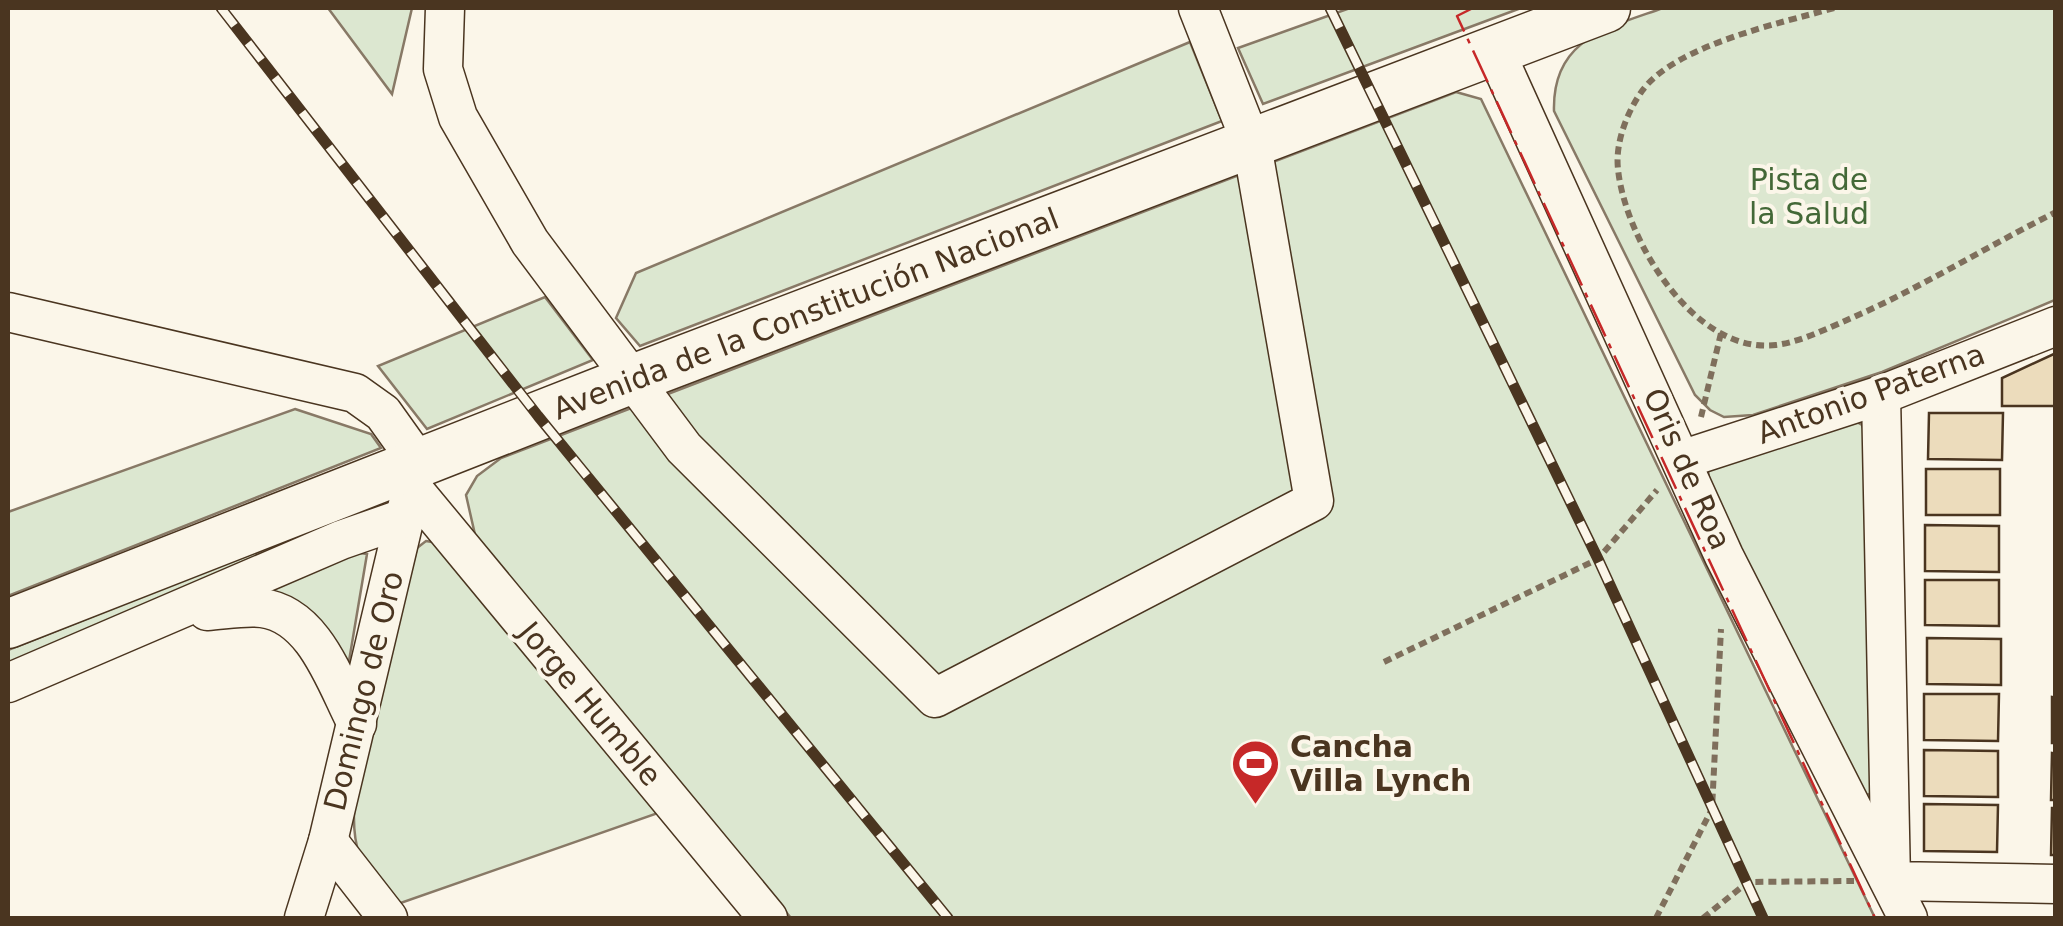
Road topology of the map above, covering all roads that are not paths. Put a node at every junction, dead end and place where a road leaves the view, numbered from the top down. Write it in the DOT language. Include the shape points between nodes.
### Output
graph roads {
  1 [pos="444,8"];
  2 [pos="1198,8"];
  3 [pos="1606,8"];
  4 [pos="1496,51"];
  5 [pos="1252,145"];
  6 [pos="8,312"];
  7 [pos="2056,326"];
  8 [pos="630,380"];
  9 [pos="1881,394"];
  10 [pos="1688,458"];
  11 [pos="413,489"];
  12 [pos="178,614"];
  13 [pos="8,624"];
  14 [pos="8,683"];
  15 [pos="357,724"];
  16 [pos="328,841"];
  17 [pos="1891,881"];
  18 [pos="2056,884"];
  19 [pos="296,915"];
  20 [pos="388,918"];
  21 [pos="768,918"];
  22 [pos="1908,918"];
  1 -- 8 [label="street" via="443,69 458,117 530,242"];
  2 -- 5 [label="street"];
  3 -- 4 [label="main road, Avenida de la Constitución Nacional"];
  4 -- 5 [label="main road, Avenida de la Constitución Nacional"];
  4 -- 10 [label="street, Oris de Roa"];
  5 -- 8 [label="main road, Avenida de la Constitución Nacional"];
  5 -- 8 [label="street" via="1314,501 935,698 684,448"];
  6 -- 11 [label="street, Jorge Humble" via="355,394 383,413"];
  7 -- 9 [label="street, Antonio Paterna"];
  8 -- 11 [label="main road, Avenida de la Constitución Nacional"];
  9 -- 10 [label="street, Antonio Paterna"];
  9 -- 17 [label="street, Oris de Roa"];
  10 -- 17 [label="street, Oris de Roa" via="1724,556"];
  11 -- 12 [label="street, Avenida de la Constitución Nacional" via="341,540"];
  11 -- 13 [label="main road, Avenida de la Constitución Nacional"];
  11 -- 15 [label="street, Domingo de Oro"];
  11 -- 21 [label="street, Jorge Humble"];
  12 -- 14 [label="street, Avenida de la Constitución Nacional"];
  12 -- 15 [label="street" via="260,608 285,614 302,626"];
  15 -- 16 [label="street, Domingo de Oro"];
  16 -- 19 [label="street, Domingo de Oro"];
  16 -- 20 [label="street"];
  17 -- 18 [label="street"];
  17 -- 22 [label="street, Oris de Roa"];
}
